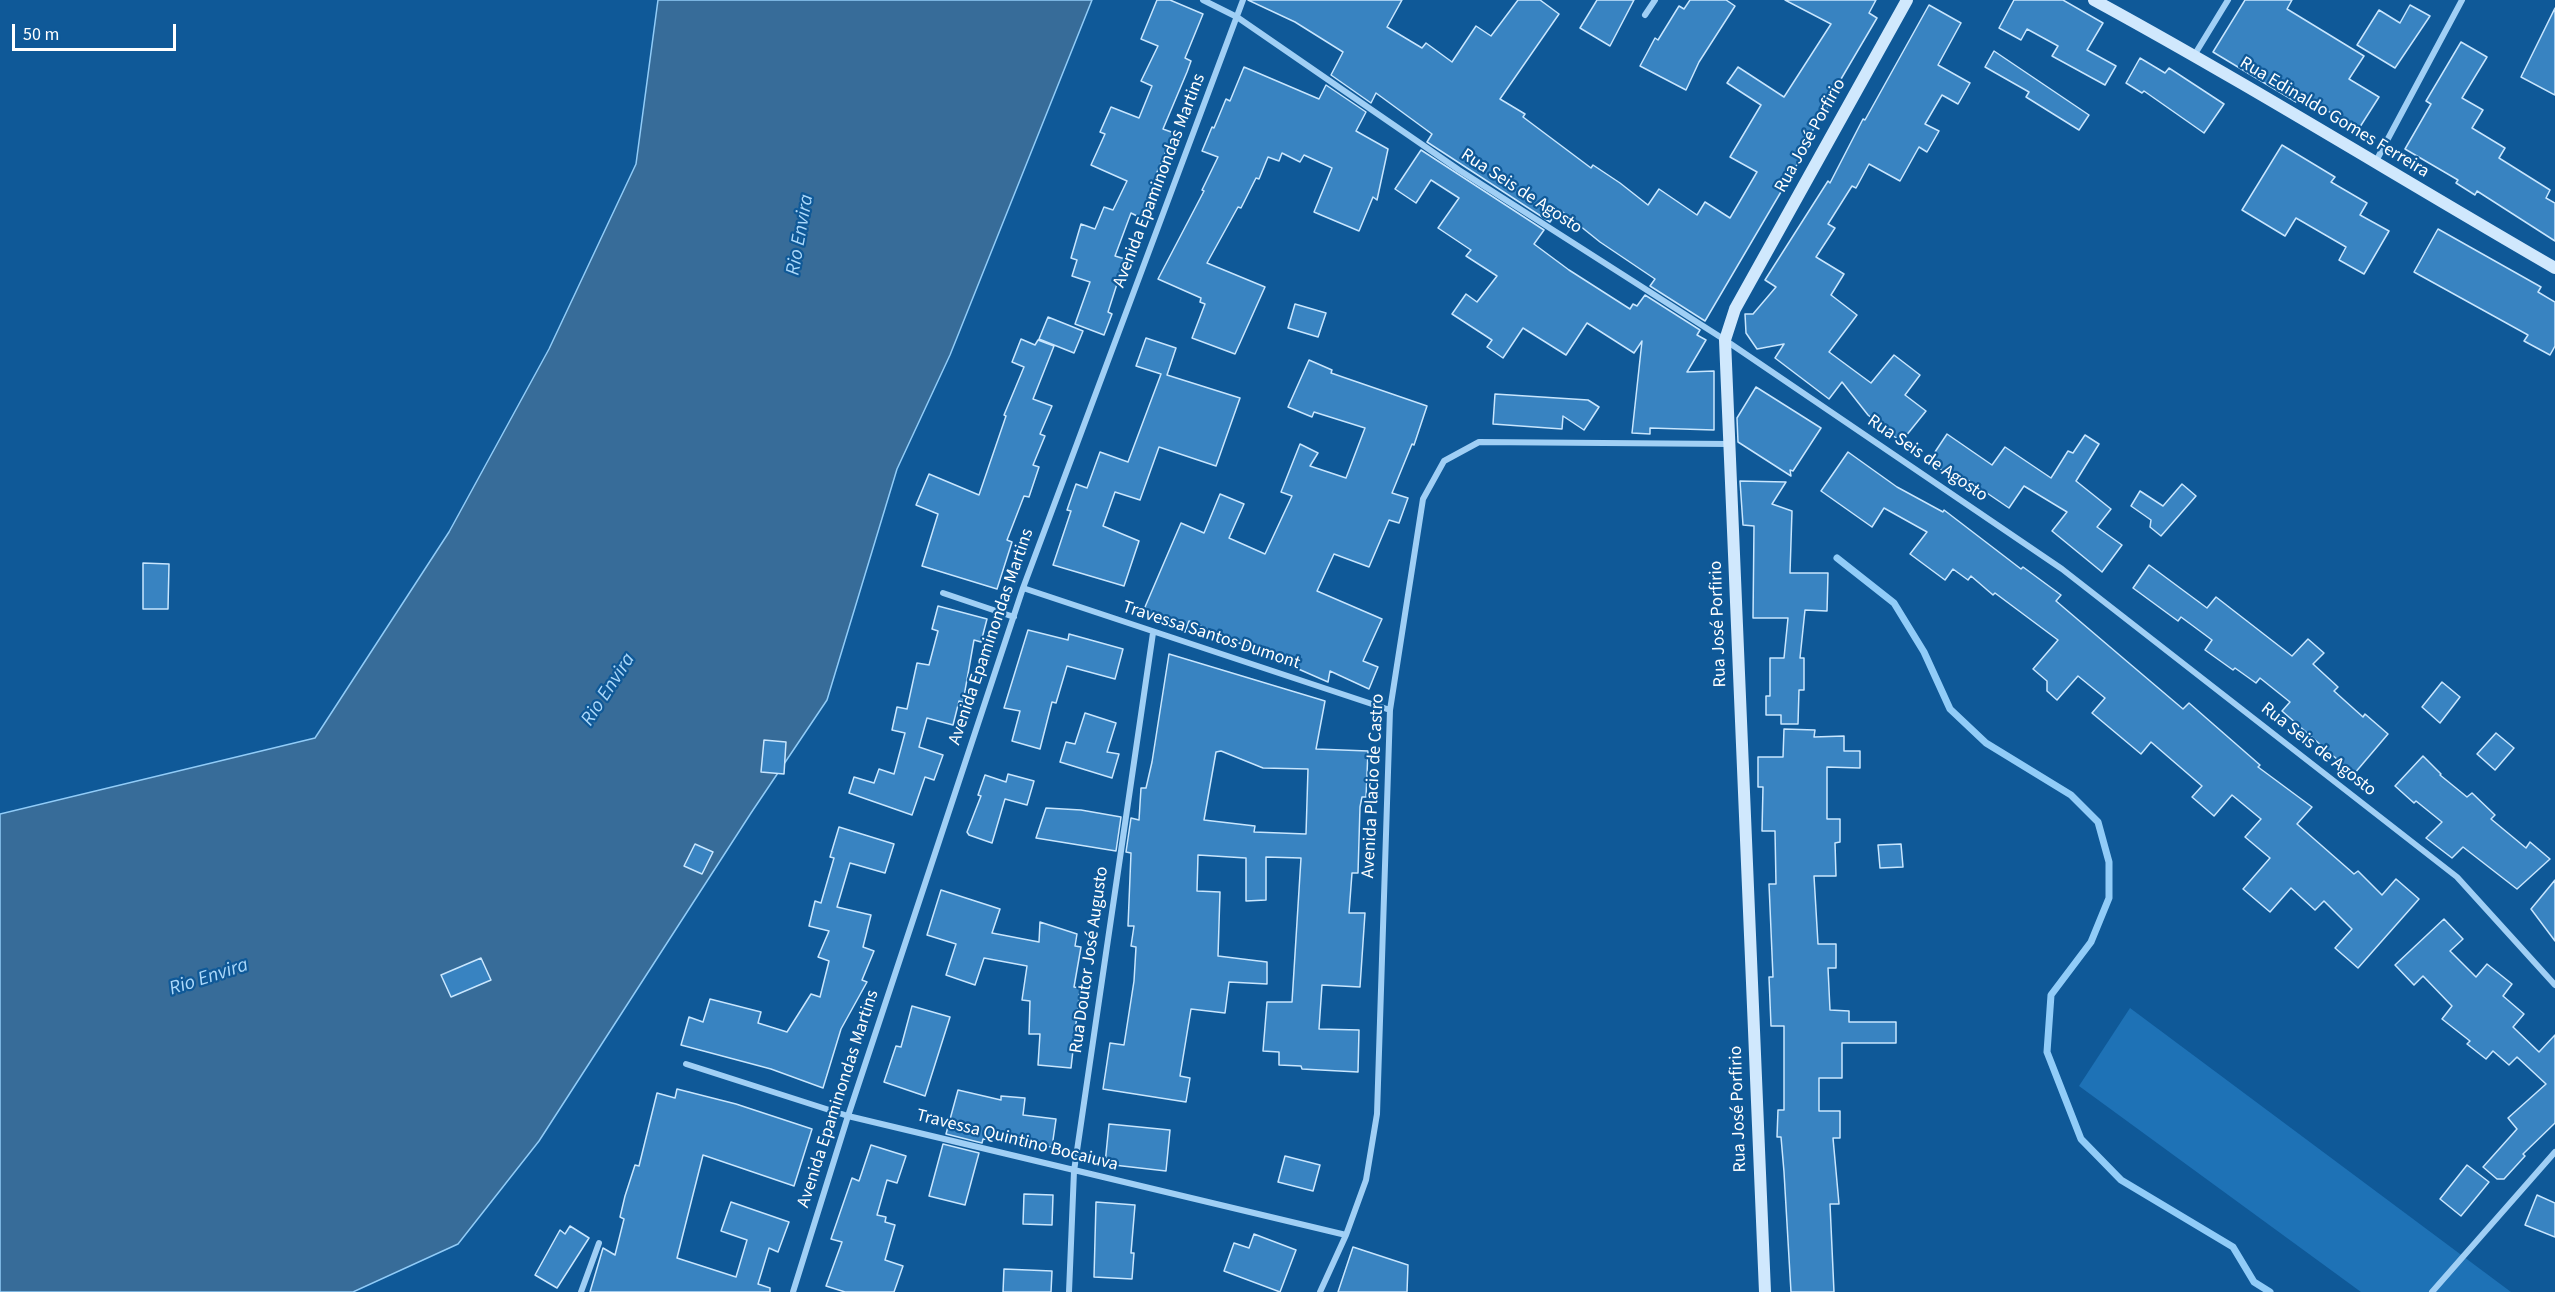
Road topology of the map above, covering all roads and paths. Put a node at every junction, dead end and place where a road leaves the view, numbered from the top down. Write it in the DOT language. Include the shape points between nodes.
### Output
graph roads {
  1 [pos="1203,0"];
  2 [pos="1243,0"];
  3 [pos="1655,0"];
  4 [pos="1907,0"];
  5 [pos="2094,0"];
  6 [pos="2228,0"];
  7 [pos="2462,0"];
  8 [pos="1645,15"];
  9 [pos="1237,16"];
  10 [pos="2194,54"];
  11 [pos="2375,164"];
  12 [pos="2555,268"];
  13 [pos="1725,340"];
  14 [pos="1730,444"];
  15 [pos="1023,588"];
  16 [pos="943,593"];
  17 [pos="1014,617"];
  18 [pos="1153,633"];
  19 [pos="1390,710"];
  20 [pos="2555,985"];
  21 [pos="686,1064"];
  22 [pos="848,1116"];
  23 [pos="2555,1152"];
  24 [pos="1074,1171"];
  25 [pos="1346,1235"];
  26 [pos="599,1243"];
  27 [pos="581,1292"];
  28 [pos="793,1292"];
  29 [pos="1069,1292"];
  30 [pos="1320,1292"];
  31 [pos="1765,1292"];
  32 [pos="2432,1292"];
  1 -- 9 [label="street, Rua Seis de Agosto"];
  2 -- 9 [label="street, Avenida Epaminondas Martins"];
  3 -- 8 [label="street"];
  4 -- 13 [label="street, Rua José Porfirio" via="1735,309"];
  5 -- 10 [label="street, Rua Edinaldo Gomes Ferreira"];
  6 -- 10 [label="street"];
  7 -- 11 [label="street"];
  9 -- 13 [label="street, Rua Seis de Agosto" via="1459,171"];
  9 -- 15 [label="street, Avenida Epaminondas Martins"];
  10 -- 11 [label="street, Rua Edinaldo Gomes Ferreira"];
  11 -- 12 [label="street, Rua Edinaldo Gomes Ferreira"];
  13 -- 14 [label="street, Rua José Porfirio"];
  13 -- 20 [label="street, Rua Seis de Agosto" via="2062,569 2457,878"];
  14 -- 19 [label="street, Avenida Placio de Castro" via="1479,442 1444,461 1423,499"];
  14 -- 31 [label="street, Rua José Porfirio"];
  15 -- 17 [label="street, Avenida Epaminondas Martins"];
  15 -- 18 [label="street, Travessa Santos Dumont"];
  16 -- 17 [label="street"];
  17 -- 22 [label="street, Avenida Epaminondas Martins"];
  18 -- 19 [label="street, Travessa Santos Dumont"];
  18 -- 24 [label="street, Rua Doutor José Augusto"];
  19 -- 25 [label="street, Avenida Placio de Castro" via="1377,1114 1366,1180"];
  21 -- 22 [label="street, Travessa Quintino Bocaiuva"];
  22 -- 24 [label="street, Travessa Quintino Bocaiuva"];
  22 -- 28 [label="street, Avenida Epaminondas Martins"];
  23 -- 32 [label="street"];
  24 -- 25 [label="street, Travessa Quintino Bocaiuva"];
  24 -- 29 [label="street, Rua Doutor José Augusto"];
  25 -- 30 [label="street, Avenida Placio de Castro"];
  26 -- 27 [label="street"];
}
